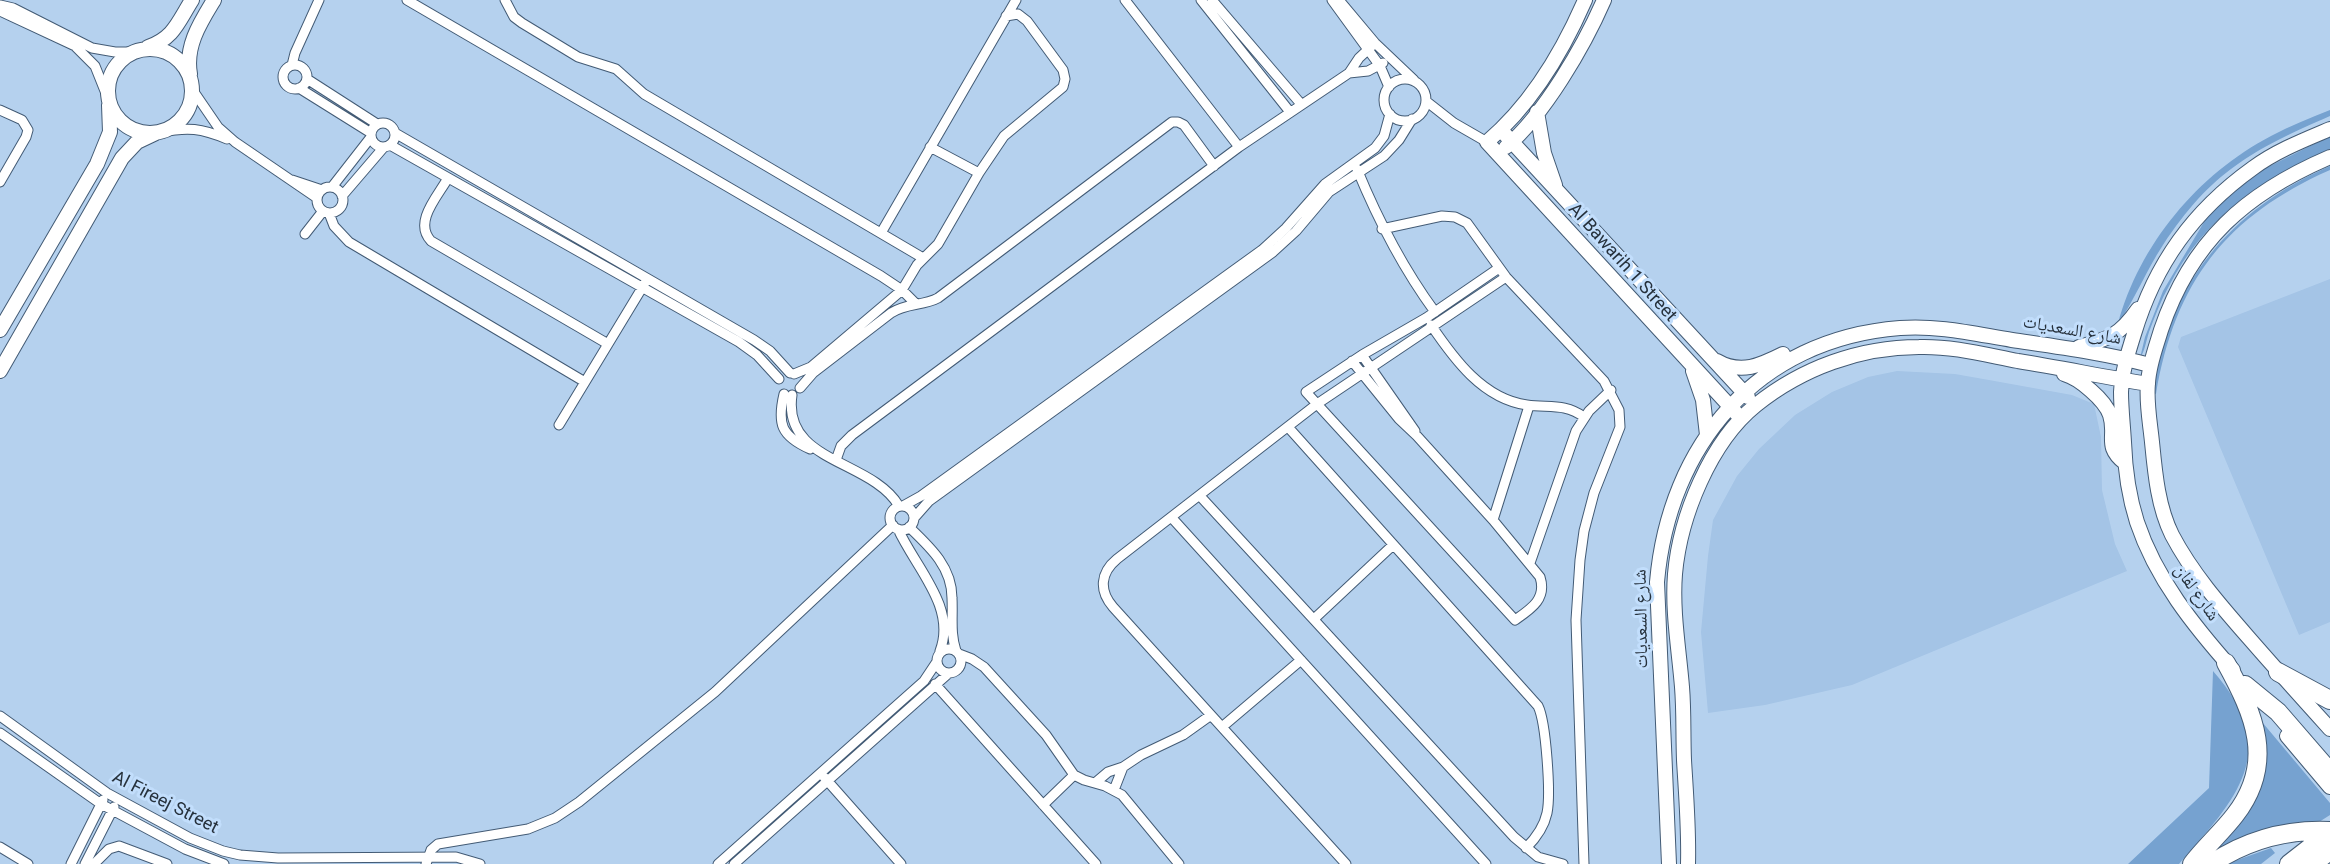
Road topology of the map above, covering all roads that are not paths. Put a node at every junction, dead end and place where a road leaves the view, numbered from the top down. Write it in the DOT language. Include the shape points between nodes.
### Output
graph roads {
  1 [pos="192,0"];
  2 [pos="214,0"];
  3 [pos="319,0"];
  4 [pos="408,0"];
  5 [pos="505,0"];
  6 [pos="1016,0"];
  7 [pos="1125,0"];
  8 [pos="1201,0"];
  9 [pos="1212,0"];
  10 [pos="1332,0"];
  11 [pos="1339,0"];
  12 [pos="1585,0"];
  13 [pos="1604,0"];
  14 [pos="0,5"];
  15 [pos="0,11"];
  16 [pos="1006,16"];
  17 [pos="43,28"];
  18 [pos="1250,43"];
  19 [pos="1372,46"];
  20 [pos="137,50"];
  21 [pos="1241,50"];
  22 [pos="1390,58"];
  23 [pos="292,65"];
  24 [pos="1380,66"];
  25 [pos="1349,73"];
  26 [pos="307,79"];
  27 [pos="1416,81"];
  28 [pos="192,84"];
  29 [pos="1389,87"];
  30 [pos="299,88"];
  31 [pos="108,99"];
  32 [pos="1426,101"];
  33 [pos="1301,104"];
  34 [pos="352,107"];
  35 [pos="0,110"];
  36 [pos="1290,112"];
  37 [pos="1537,112"];
  38 [pos="1390,114"];
  39 [pos="345,117"];
  40 [pos="1412,119"];
  41 [pos="377,124"];
  42 [pos="2330,129"];
  43 [pos="1501,130"];
  44 [pos="159,132"];
  45 [pos="395,133"];
  46 [pos="371,135"];
  47 [pos="235,142"];
  48 [pos="1487,142"];
  49 [pos="1511,142"];
  50 [pos="387,146"];
  51 [pos="930,147"];
  52 [pos="1239,147"];
  53 [pos="1497,154"];
  54 [pos="2330,157"];
  55 [pos="1214,166"];
  56 [pos="1356,168"];
  57 [pos="979,173"];
  58 [pos="448,178"];
  59 [pos="0,182"];
  60 [pos="324,192"];
  61 [pos="1558,193"];
  62 [pos="342,196"];
  63 [pos="326,212"];
  64 [pos="1382,229"];
  65 [pos="881,233"];
  66 [pos="305,234"];
  67 [pos="923,258"];
  68 [pos="1498,268"];
  69 [pos="1506,277"];
  70 [pos="648,279"];
  71 [pos="642,288"];
  72 [pos="902,290"];
  73 [pos="2149,292"];
  74 [pos="916,304"];
  75 [pos="1435,312"];
  76 [pos="1426,318"];
  77 [pos="1433,328"];
  78 [pos="0,330"];
  79 [pos="1865,332"];
  80 [pos="608,344"];
  81 [pos="2071,348"];
  82 [pos="1362,355"];
  83 [pos="1709,355"];
  84 [pos="2126,359"];
  85 [pos="1352,361"];
  86 [pos="2019,361"];
  87 [pos="2151,365"];
  88 [pos="1691,366"];
  89 [pos="1371,367"];
  90 [pos="0,371"];
  91 [pos="792,373"];
  92 [pos="1362,373"];
  93 [pos="779,379"];
  94 [pos="1090,380"];
  95 [pos="2122,380"];
  96 [pos="585,382"];
  97 [pos="2148,384"];
  98 [pos="1611,390"];
  99 [pos="792,392"];
  100 [pos="1749,399"];
  101 [pos="1317,404"];
  102 [pos="1529,406"];
  103 [pos="1736,413"];
  104 [pos="1584,417"];
  105 [pos="559,424"];
  106 [pos="1288,427"];
  107 [pos="1707,435"];
  108 [pos="1417,436"];
  109 [pos="836,460"];
  110 [pos="2125,463"];
  111 [pos="1200,495"];
  112 [pos="901,506"];
  113 [pos="1172,518"];
  114 [pos="1493,520"];
  115 [pos="903,525"];
  116 [pos="1393,545"];
  117 [pos="1530,563"];
  118 [pos="1314,619"];
  119 [pos="940,651"];
  120 [pos="958,652"];
  121 [pos="1301,660"];
  122 [pos="936,663"];
  123 [pos="2226,663"];
  124 [pos="2278,672"];
  125 [pos="949,673"];
  126 [pos="935,684"];
  127 [pos="2246,685"];
  128 [pos="2330,700"];
  129 [pos="1211,715"];
  130 [pos="0,716"];
  131 [pos="1222,727"];
  132 [pos="2330,729"];
  133 [pos="0,733"];
  134 [pos="862,743"];
  135 [pos="1123,767"];
  136 [pos="2330,772"];
  137 [pos="1074,775"];
  138 [pos="824,776"];
  139 [pos="1095,783"];
  140 [pos="2330,787"];
  141 [pos="1114,789"];
  142 [pos="106,793"];
  143 [pos="118,799"];
  144 [pos="101,804"];
  145 [pos="1043,805"];
  146 [pos="113,810"];
  147 [pos="2330,831"];
  148 [pos="0,847"];
  149 [pos="1526,848"];
  150 [pos="2330,851"];
  151 [pos="427,860"];
  152 [pos="291,861"];
  153 [pos="28,864"];
  154 [pos="71,864"];
  155 [pos="86,864"];
  156 [pos="94,864"];
  157 [pos="167,864"];
  158 [pos="224,864"];
  159 [pos="480,864"];
  160 [pos="718,864"];
  161 [pos="734,864"];
  162 [pos="902,864"];
  163 [pos="1096,864"];
  164 [pos="1179,864"];
  165 [pos="1346,864"];
  166 [pos="1486,864"];
  167 [pos="1563,864"];
  168 [pos="1584,864"];
  169 [pos="1669,864"];
  170 [pos="1688,864"];
  171 [pos="2192,864"];
  172 [pos="2211,864"];
  173 [pos="2289,864"];
  174 [pos="2312,864"];
  1 -- 20 [label="street" via="162,42"];
  2 -- 28 [label="street" via="189,52"];
  3 -- 23 [label="street"];
  4 -- 72 [label="street"];
  5 -- 65 [label="street" via="514,17 532,30 578,57 616,69 644,94"];
  6 -- 16 [label="street"];
  7 -- 52 [label="street"];
  8 -- 21 [label="street"];
  9 -- 18 [label="street"];
  10 -- 19 [label="street"];
  11 -- 19 [label="street"];
  12 -- 43 [label="street" via="1537,89"];
  13 -- 37 [label="street" via="1572,60"];
  14 -- 17 [label="street" via="13,8"];
  15 -- 17 [label="street"];
  16 -- 51 [label="street"];
  16 -- 57 [label="street" via="1018,14 1025,18 1064,70 1064,83 1060,91 1004,136"];
  17 -- 20 [label="street" via="92,48"];
  17 -- 31 [label="street" via="87,57 101,78"];
  18 -- 21 [label="street"];
  18 -- 33 [label="street"];
  19 -- 22 [label="street"];
  19 -- 24 [label="street"];
  19 -- 25 [label="street"];
  20 -- 28 [label="street" via="166,51 186,67"];
  20 -- 31 [label="street" via="110,74"];
  21 -- 36 [label="street"];
  22 -- 24 [label="street"];
  22 -- 27 [label="street"];
  23 -- 26 [label="street" via="302,67"];
  23 -- 30 [label="street" via="285,70 283,79 288,86"];
  24 -- 25 [label="street"];
  24 -- 29 [label="street"];
  25 -- 33 [label="street"];
  26 -- 30 [label="street"];
  26 -- 34 [label="street"];
  27 -- 29 [label="street" via="1404,79"];
  27 -- 32 [label="street" via="1424,90"];
  28 -- 44 [label="street" via="192,98 184,116"];
  28 -- 47 [label="street" via="218,127"];
  29 -- 38 [label="street" via="1384,104"];
  30 -- 39 [label="street"];
  31 -- 44 [label="street" via="123,124 139,132"];
  31 -- 78 [label="street" via="110,132 98,164"];
  32 -- 40 [label="street" via="1422,112"];
  32 -- 48 [label="street"];
  33 -- 36 [label="street"];
  34 -- 39 [label="street"];
  34 -- 41 [label="street"];
  35 -- 59 [label="street" via="22,120 28,130"];
  36 -- 52 [label="street"];
  37 -- 49 [label="street"];
  37 -- 61 [label="street" via="1544,153"];
  38 -- 40 [label="street" via="1400,120"];
  38 -- 56 [label="street" via="1380,142"];
  39 -- 46 [label="street"];
  40 -- 56 [label="street" via="1392,148"];
  41 -- 45 [label="street" via="390,125"];
  41 -- 46 [label="street"];
  42 -- 73 [label="street" via="2254,167 2214,200 2169,253"];
  43 -- 48 [label="street"];
  43 -- 49 [label="street, Al Bawarih 1 Street"];
  44 -- 47 [label="street" via="201,129"];
  44 -- 90 [label="street" via="137,142 122,158"];
  45 -- 50 [label="street"];
  45 -- 70 [label="street"];
  46 -- 50 [label="street" via="374,143"];
  46 -- 60 [label="street"];
  47 -- 60 [label="street" via="290,179"];
  48 -- 53 [label="street, Al Bawarih 1 Street"];
  49 -- 53 [label="street"];
  49 -- 61 [label="street, Al Bawarih 1 Street"];
  50 -- 58 [label="street"];
  50 -- 62 [label="street"];
  51 -- 57 [label="street"];
  51 -- 65 [label="street"];
  52 -- 55 [label="street"];
  53 -- 88 [label="street, Al Bawarih 1 Street"];
  54 -- 87 [label="street" via="2252,199 2218,231 2182,279"];
  55 -- 74 [label="street" via="1184,125 1172,122 938,298"];
  55 -- 109 [label="street" via="852,435 841,446"];
  56 -- 64 [label="street"];
  56 -- 94 [label="street" via="1288,239"];
  57 -- 67 [label="street" via="938,244"];
  58 -- 71 [label="street"];
  58 -- 80 [label="street" via="425,218 424,228 431,241"];
  60 -- 62 [label="street" via="338,191"];
  60 -- 63 [label="street" via="318,205"];
  61 -- 83 [label="street, Al Bawarih 1 Street"];
  62 -- 63 [label="street" via="341,207"];
  63 -- 66 [label="street"];
  63 -- 96 [label="street" via="349,242"];
  64 -- 68 [label="street" via="1436,217 1455,217 1471,227"];
  64 -- 75 [label="street"];
  65 -- 67 [label="street"];
  67 -- 72 [label="street"];
  68 -- 69 [label="street"];
  68 -- 75 [label="street"];
  69 -- 77 [label="street"];
  69 -- 98 [label="street"];
  70 -- 71 [label="street"];
  70 -- 91 [label="street" via="762,345"];
  71 -- 80 [label="street"];
  71 -- 93 [label="street" via="748,348"];
  72 -- 74 [label="street"];
  72 -- 91 [label="street" via="812,367"];
  73 -- 81 [label="street" via="2120,332 2110,339"];
  73 -- 84 [label="street"];
  74 -- 99 [label="street" via="891,313"];
  75 -- 76 [label="street"];
  76 -- 77 [label="street"];
  76 -- 82 [label="street"];
  77 -- 89 [label="street"];
  77 -- 102 [label="street" via="1477,381 1509,401"];
  79 -- 81 [label="street, شارع السعديات" via="1900,327 1943,328"];
  79 -- 83 [label="street" via="1832,333 1751,368 1731,368"];
  79 -- 100 [label="street, شارع السعديات" via="1791,359 1763,376"];
  80 -- 96 [label="street"];
  81 -- 84 [label="street, شارع السعديات"];
  82 -- 85 [label="street"];
  82 -- 89 [label="street"];
  83 -- 100 [label="street, Al Bawarih 1 Street"];
  84 -- 87 [label="street, شارع السعديات"];
  84 -- 95 [label="street, شارع لفان"];
  85 -- 92 [label="street"];
  85 -- 101 [label="street" via="1306,392"];
  86 -- 95 [label="street, شارع السعديات"];
  86 -- 100 [label="street, شارع السعديات" via="1942,347 1869,351 1843,358"];
  86 -- 110 [label="street" via="2070,375 2083,383 2110,414 2112,448"];
  87 -- 97 [label="street, شارع لفان"];
  88 -- 103 [label="street, Al Bawarih 1 Street"];
  88 -- 107 [label="street" via="1703,400"];
  89 -- 92 [label="street"];
  89 -- 108 [label="street"];
  91 -- 93 [label="street"];
  91 -- 99 [label="street" via="800,381"];
  92 -- 101 [label="street"];
  92 -- 108 [label="street"];
  93 -- 99 [label="street" via="778,388"];
  94 -- 112 [label="street"];
  94 -- 115 [label="street" via="929,501"];
  95 -- 97 [label="street, شارع السعديات"];
  95 -- 110 [label="street, شارع لفان"];
  96 -- 105 [label="street"];
  97 -- 124 [label="street, شارع لفان" via="2154,470 2170,532 2212,596"];
  98 -- 104 [label="street"];
  98 -- 168 [label="street" via="1621,415 1620,427 1589,512 1576,610"];
  99 -- 109 [label="street" via="792,418 798,432"];
  100 -- 103 [label="street, شارع السعديات"];
  101 -- 106 [label="street"];
  101 -- 117 [label="street" via="1515,620 1541,596 1541,581"];
  102 -- 104 [label="street" via="1561,406"];
  102 -- 114 [label="street"];
  103 -- 107 [label="street, شارع السعديات"];
  103 -- 170 [label="street, شارع السعديات" via="1700,468 1701,480 1684,528 1675,574"];
  104 -- 117 [label="street"];
  106 -- 111 [label="street"];
  106 -- 116 [label="street"];
  107 -- 169 [label="street, شارع السعديات" via="1671,504 1658,566"];
  108 -- 114 [label="street"];
  109 -- 112 [label="street" via="879,484"];
  110 -- 123 [label="street, شارع لفان" via="2137,522 2162,576"];
  111 -- 113 [label="street"];
  111 -- 118 [label="street"];
  112 -- 115 [label="street" via="912,511"];
  112 -- 115 [label="street" via="890,516"];
  113 -- 121 [label="street"];
  113 -- 129 [label="street" via="1109,566 1104,576 1104,593"];
  114 -- 117 [label="street"];
  115 -- 119 [label="street" via="908,549 941,609 944,635"];
  115 -- 120 [label="street" via="933,551 947,572"];
  115 -- 151 [label="street" via="709,697 573,807 521,831 442,843 434,846"];
  116 -- 118 [label="street"];
  116 -- 149 [label="street" via="1541,711 1547,812 1537,836"];
  118 -- 149 [label="street"];
  119 -- 120 [label="street" via="948,648"];
  119 -- 122 [label="street"];
  120 -- 125 [label="street" via="960,666"];
  120 -- 137 [label="street" via="984,667 1046,735"];
  121 -- 131 [label="street"];
  121 -- 166 [label="street"];
  122 -- 125 [label="street" via="941,671"];
  122 -- 134 [label="street" via="924,681"];
  123 -- 127 [label="street, شارع لفان"];
  123 -- 171 [label="highway" via="2249,706 2255,727 2255,772 2235,815"];
  124 -- 128 [label="highway"];
  124 -- 132 [label="street, شارع لفان"];
  125 -- 126 [label="street"];
  126 -- 134 [label="street"];
  126 -- 145 [label="street"];
  127 -- 136 [label="highway" via="2278,712"];
  127 -- 140 [label="street, شارع لفان"];
  129 -- 131 [label="street"];
  129 -- 135 [label="street"];
  130 -- 142 [label="street, Al Fireej Street"];
  131 -- 165 [label="street"];
  133 -- 144 [label="street, Al Fireej Street"];
  134 -- 138 [label="street"];
  135 -- 139 [label="street" via="1108,772"];
  135 -- 141 [label="street"];
  137 -- 139 [label="street"];
  137 -- 145 [label="street"];
  138 -- 160 [label="street"];
  138 -- 161 [label="street"];
  138 -- 162 [label="street"];
  139 -- 141 [label="street"];
  141 -- 164 [label="street"];
  142 -- 143 [label="street, Al Fireej Street"];
  142 -- 144 [label="street"];
  143 -- 146 [label="street"];
  143 -- 152 [label="street, Al Fireej Street" via="223,851"];
  144 -- 146 [label="street, Al Fireej Street"];
  144 -- 154 [label="street"];
  145 -- 163 [label="street"];
  146 -- 155 [label="street"];
  146 -- 158 [label="street, Al Fireej Street" via="185,849"];
  147 -- 172 [label="highway" via="2269,837"];
  147 -- 173 [label="highway"];
  148 -- 153 [label="street"];
  149 -- 167 [label="street" via="1546,860"];
  150 -- 174 [label="highway"];
  151 -- 152 [label="street, Al Fireej Street"];
  151 -- 159 [label="street, Al Fireej Street" via="456,857"];
  156 -- 157 [label="street" via="119,846"];
}
